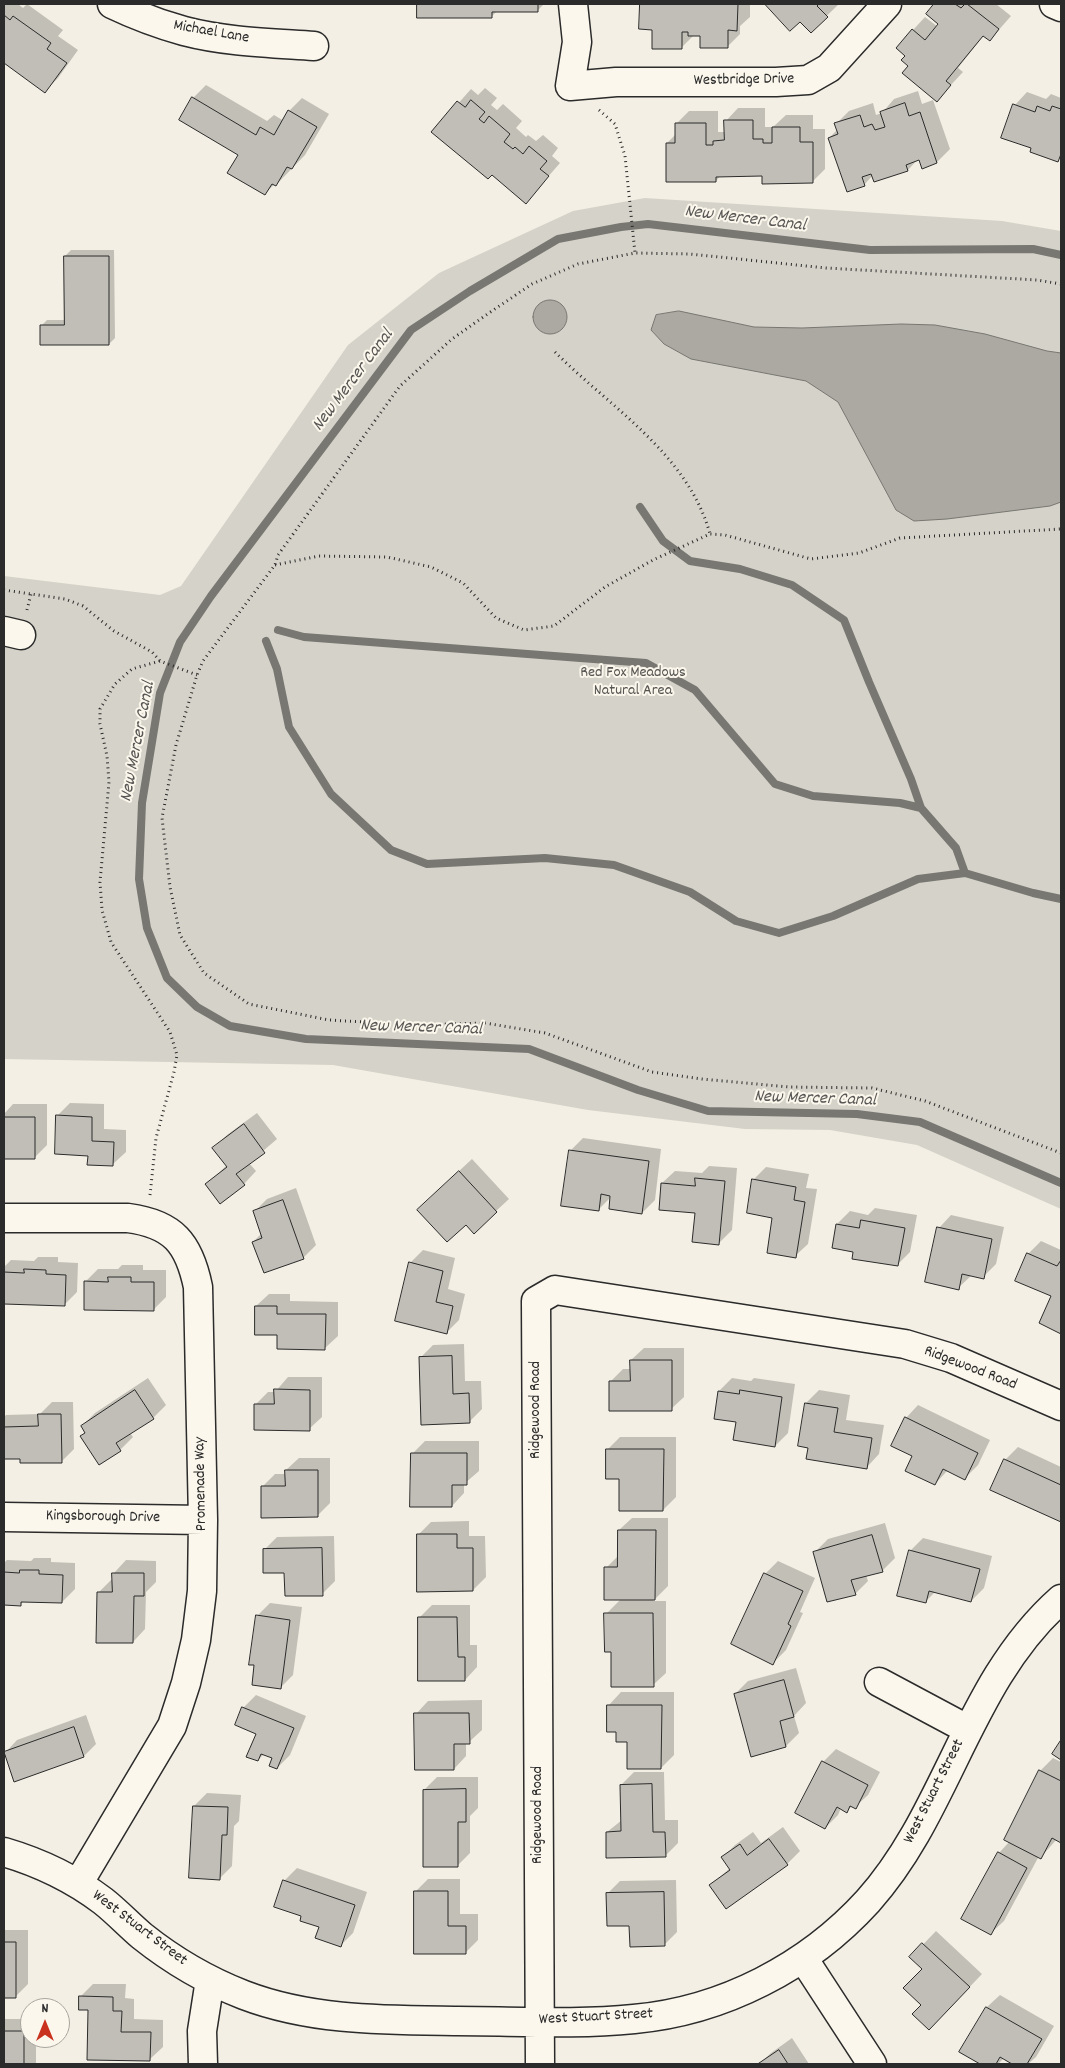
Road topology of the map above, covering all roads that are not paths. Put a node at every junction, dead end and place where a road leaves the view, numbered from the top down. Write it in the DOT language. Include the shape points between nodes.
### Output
graph roads {
  1 [pos="112,4"];
  2 [pos="573,4"];
  3 [pos="886,4"];
  4 [pos="1054,4"];
  5 [pos="1061,7"];
  6 [pos="314,46"];
  7 [pos="4,1218"];
  8 [pos="1061,1406"];
  9 [pos="4,1517"];
  10 [pos="203,1520"];
  11 [pos="1061,1600"];
  12 [pos="879,1682"];
  13 [pos="967,1729"];
  14 [pos="4,1852"];
  15 [pos="78,1884"];
  16 [pos="803,1958"];
  17 [pos="210,1980"];
  18 [pos="540,2022"];
  19 [pos="203,2064"];
  20 [pos="540,2064"];
  21 [pos="872,2064"];
  1 -- 6 [label="street, Michael Lane" via="184,31"];
  2 -- 3 [label="street, Westbridge Drive" via="576,42 570,86 616,82 808,80 829,68"];
  4 -- 5 [label="street"];
  7 -- 10 [label="street, Promenade Way" via="128,1218 147,1221 165,1229 180,1242 193,1262 198,1287"];
  8 -- 18 [label="street, Ridgewood Road" via="951,1358 905,1344 555,1290 536,1301"];
  9 -- 10 [label="street, Kingsborough Drive"];
  10 -- 15 [label="street, Promenade Way" via="202,1591 196,1640 172,1726"];
  11 -- 13 [label="street, West Stuart Street" via="1040,1618 1016,1648"];
  12 -- 13 [label="street"];
  13 -- 16 [label="street, West Stuart Street" via="898,1862 868,1901"];
  14 -- 15 [label="street, West Stuart Street" via="43,1866"];
  15 -- 17 [label="street, West Stuart Street" via="102,1900 144,1937"];
  16 -- 18 [label="street, West Stuart Street" via="722,2000 677,2013 635,2019"];
  16 -- 21 [label="street"];
  17 -- 18 [label="street, West Stuart Street" via="280,2007 317,2014 397,2020"];
  17 -- 19 [label="street" via="202,2031"];
  18 -- 20 [label="street, Ridgewood Road"];
}
